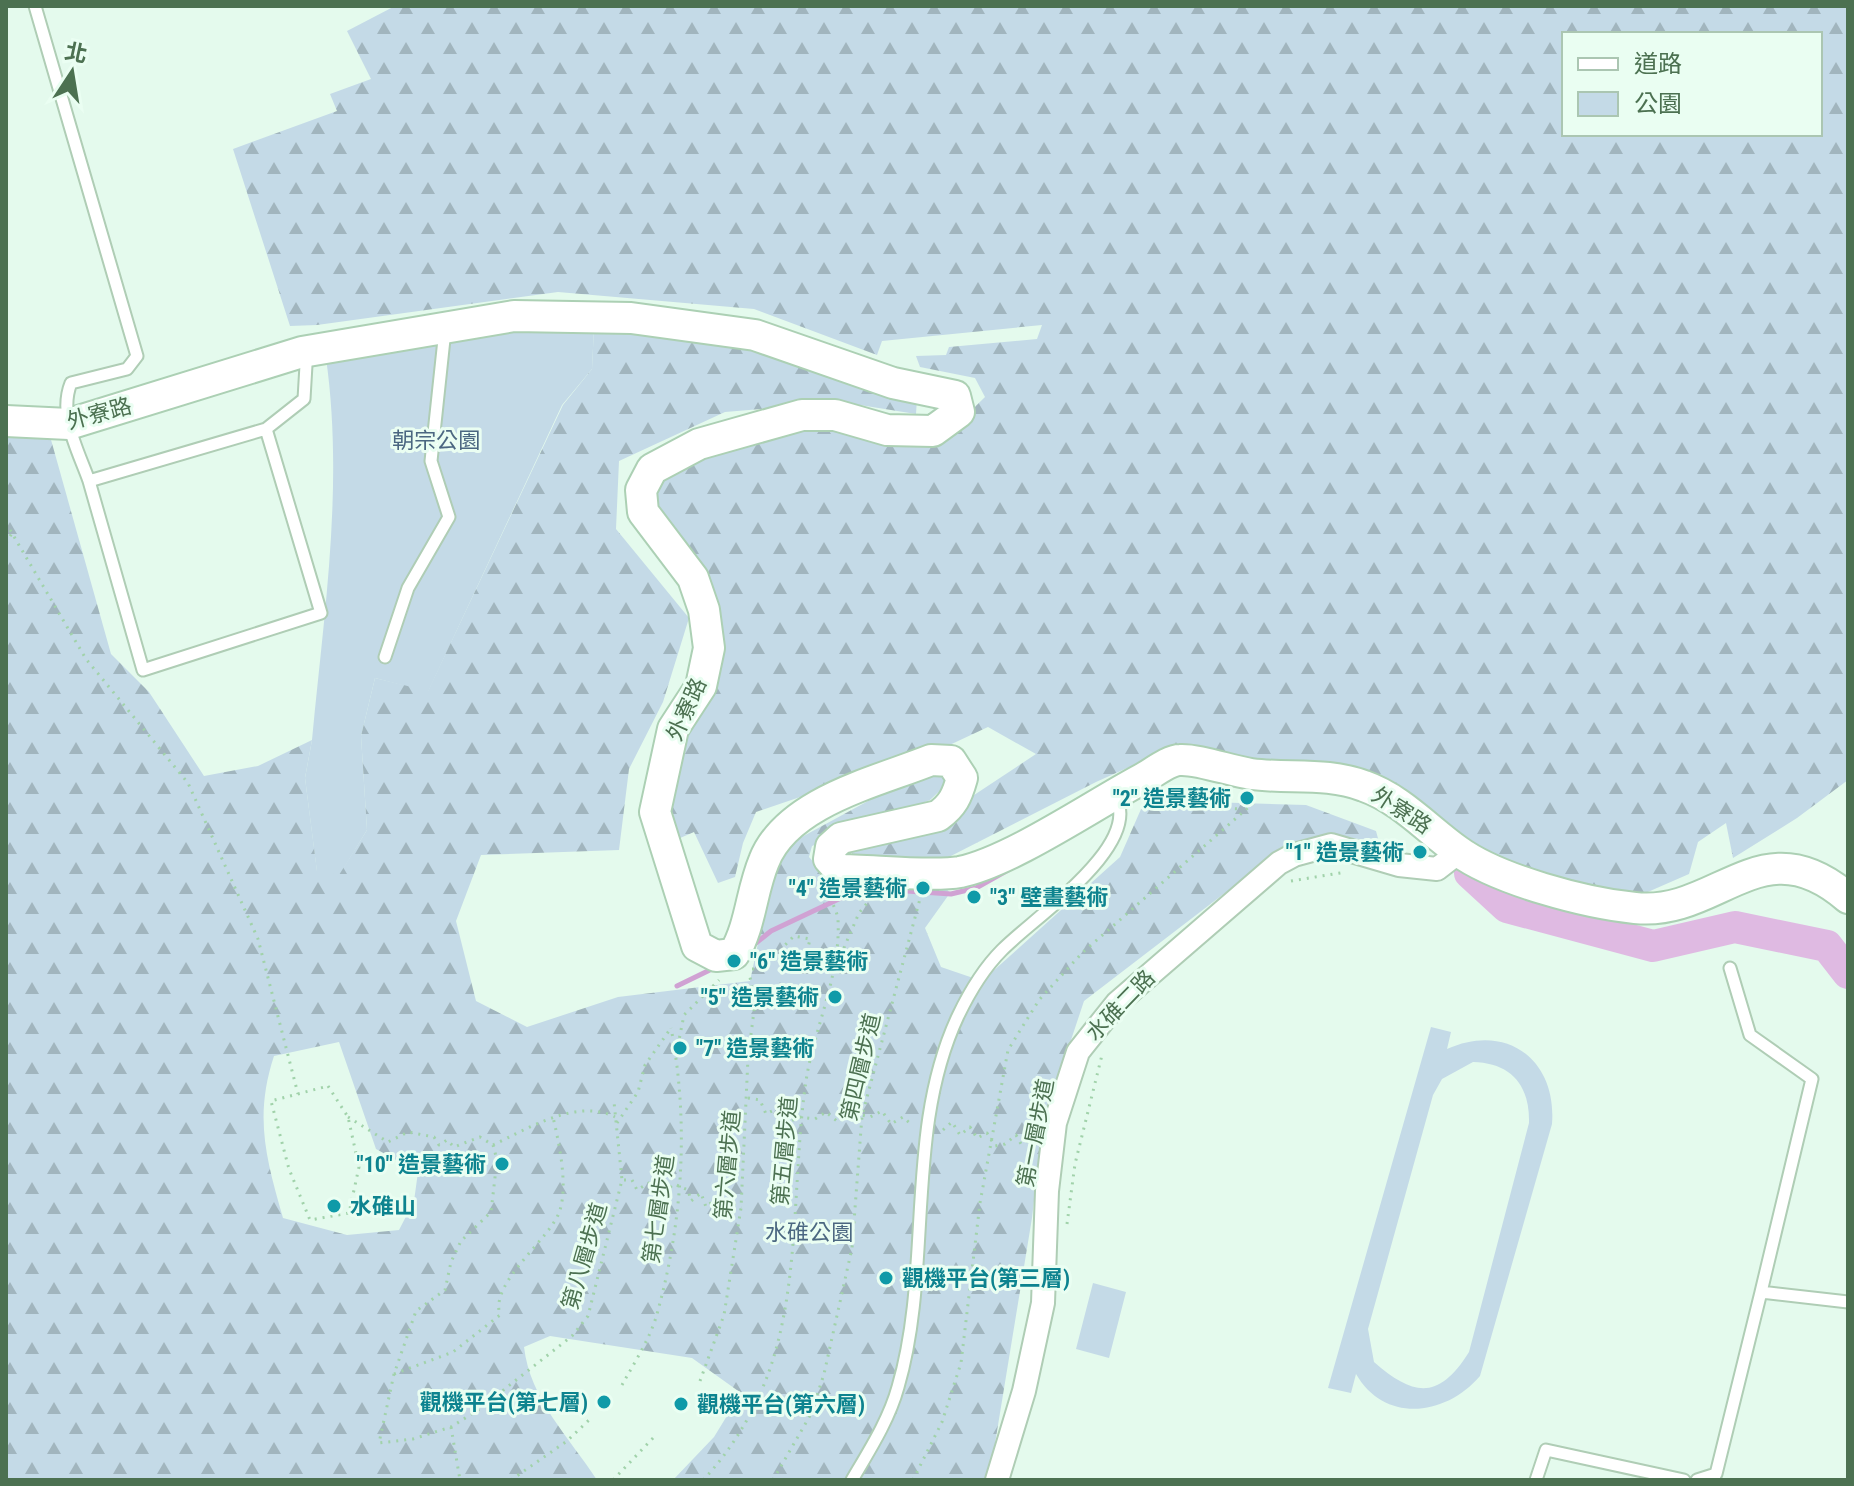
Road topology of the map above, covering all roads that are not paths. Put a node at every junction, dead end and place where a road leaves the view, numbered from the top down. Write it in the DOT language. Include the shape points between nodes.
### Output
graph roads {
  1 [pos="35,6"];
  2 [pos="445,326"];
  3 [pos="302,352"];
  4 [pos="6,421"];
  5 [pos="69,424"];
  6 [pos="266,429"];
  7 [pos="89,481"];
  8 [pos="385,657"];
  9 [pos="1118,800"];
  10 [pos="1459,852"];
  11 [pos="1848,898"];
  12 [pos="1730,968"];
  13 [pos="1761,1292"];
  14 [pos="1848,1302"];
  15 [pos="852,1480"];
  16 [pos="997,1480"];
  17 [pos="1536,1480"];
  18 [pos="1684,1480"];
  19 [pos="1697,1480"];
  1 -- 5 [label="lane" via="137,356 127,369 71,383 65,397"];
  2 -- 3 [label="street, 外寮路"];
  2 -- 8 [label="lane" via="431,461 449,517 408,588"];
  2 -- 9 [label="street, 外寮路" via="514,316 631,318 740,333 893,383 955,396 959,412 933,431 887,430 835,415 802,415 699,444 652,469 641,490 643,512 693,578 709,648 701,686 673,729 655,812 697,946 716,956 734,954 744,937 762,864 785,827 809,810 931,760 951,761 962,778 949,807 938,816 841,838 831,847 829,859 839,870 959,872"];
  3 -- 5 [label="street, 外寮路"];
  3 -- 6 [label="lane" via="304,399"];
  4 -- 5 [label="street, 外寮路"];
  5 -- 7 [label="lane"];
  6 -- 7 [label="lane"];
  6 -- 7 [label="lane" via="321,613 143,670"];
  9 -- 10 [label="street, 外寮路" via="1179,759 1274,777 1329,777 1368,787"];
  9 -- 15 [label="lane" via="1123,819 1097,865 1000,952 957,1018 929,1123 911,1320 898,1388"];
  10 -- 11 [label="street, 外寮路" via="1538,888 1637,908 1675,904 1735,877 1769,869 1801,870 1827,880"];
  10 -- 16 [label="street, 水碓二路" via="1437,869 1399,865 1331,845 1294,855 1157,967 1092,1030 1078,1052 1055,1123 1043,1303"];
  12 -- 13 [label="lane" via="1750,1035 1812,1079"];
  13 -- 14 [label="lane"];
  13 -- 19 [label="lane" via="1716,1474"];
  17 -- 18 [label="lane" via="1546,1450"];
}
